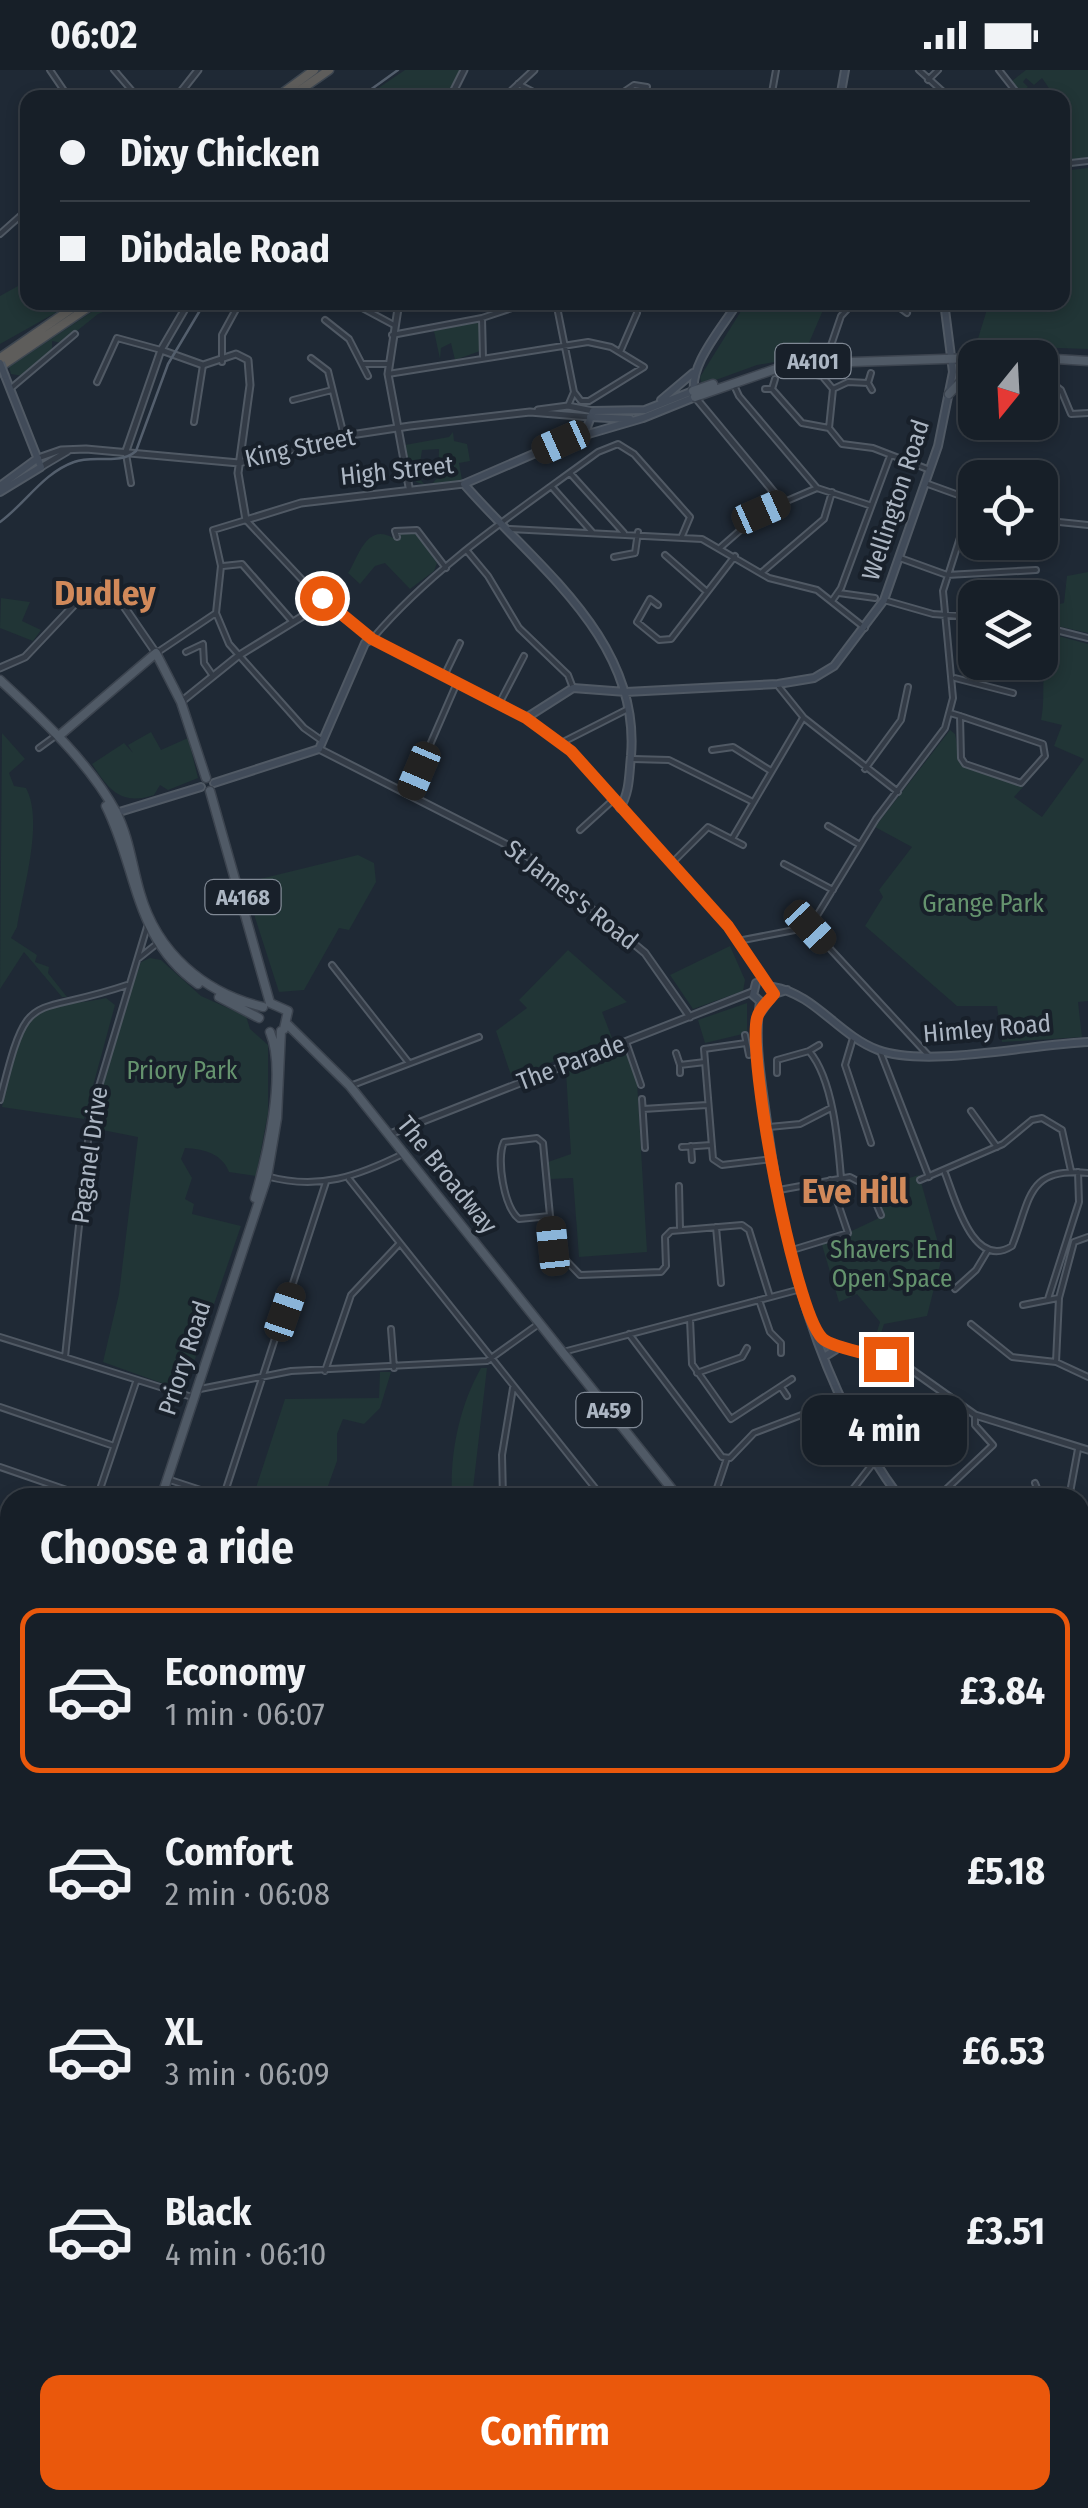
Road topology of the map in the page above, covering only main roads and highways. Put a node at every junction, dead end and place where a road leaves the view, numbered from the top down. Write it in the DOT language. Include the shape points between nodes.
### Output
graph roads {
  1 [pos="314,70"];
  2 [pos="329,70"];
  3 [pos="287,90"];
  4 [pos="300,90"];
  5 [pos="71,310"];
  6 [pos="84,310"];
  7 [pos="733,310"];
  8 [pos="945,310"];
  9 [pos="953,358"];
  10 [pos="958,358"];
  11 [pos="1058,359"];
  12 [pos="1088,361"];
  13 [pos="1,366"];
  14 [pos="697,368"];
  15 [pos="958,385"];
  16 [pos="694,394"];
  17 [pos="949,394"];
  18 [pos="650,408"];
  19 [pos="592,414"];
  20 [pos="643,418"];
  21 [pos="561,442"];
  22 [pos="0,489"];
  23 [pos="4,686"];
  24 [pos="626,692"];
  25 [pos="526,718"];
  26 [pos="59,735"];
  27 [pos="208,785"];
  28 [pos="100,792"];
  29 [pos="620,808"];
  30 [pos="115,809"];
  31 [pos="125,856"];
  32 [pos="754,968"];
  33 [pos="756,983"];
  34 [pos="772,988"];
  35 [pos="762,1002"];
  36 [pos="267,1005"];
  37 [pos="259,1018"];
  38 [pos="284,1028"];
  39 [pos="270,1032"];
  40 [pos="1088,1042"];
  41 [pos="264,1176"];
  42 [pos="248,1231"];
  43 [pos="164,1488"];
  44 [pos="671,1488"];
  45 [pos="893,1488"];
  1 -- 3 [label="highway"];
  2 -- 4 [label="highway"];
  5 -- 13 [label="highway"];
  6 -- 13 [label="highway"];
  7 -- 14 [label="main road"];
  8 -- 9 [label="main road, Wellington Road"];
  9 -- 10 [label="main road, A4101"];
  9 -- 16 [label="main road, A4101" via="790,364"];
  9 -- 17 [label="main road, Wellington Road"];
  11 -- 12 [label="main road"];
  13 -- 22 [label="main road" via="40,462"];
  14 -- 16 [label="main road"];
  14 -- 18 [label="main road"];
  15 -- 17 [label="main road"];
  16 -- 18 [label="main road"];
  16 -- 20 [label="main road, High Street"];
  17 -- 24 [label="main road, Wellington Road" via="900,558 864,628 828,670 778,684"];
  18 -- 19 [label="main road"];
  19 -- 20 [label="main road"];
  19 -- 21 [label="main road" via="586,430"];
  20 -- 21 [label="main road, High Street"];
  21 -- 24 [label="main road, High Street" via="464,484 586,616"];
  23 -- 26 [label="main road"];
  24 -- 25 [label="main road, Wellington Road" via="573,688"];
  24 -- 29 [label="main road" via="630,759"];
  25 -- 27 [label="main road" via="372,639 320,749"];
  25 -- 29 [label="main road" via="561,744"];
  26 -- 27 [label="main road, A4168" via="156,653 182,702"];
  26 -- 28 [label="main road"];
  27 -- 30 [label="main road"];
  27 -- 36 [label="main road, A4168"];
  28 -- 30 [label="main road"];
  28 -- 31 [label="main road"];
  29 -- 32 [label="main road" via="738,941"];
  30 -- 31 [label="main road"];
  30 -- 36 [label="main road" via="144,906 181,964 220,992"];
  31 -- 37 [label="main road" via="157,947 201,986"];
  32 -- 33 [label="main road"];
  32 -- 34 [label="main road"];
  33 -- 34 [label="main road"];
  33 -- 35 [label="main road" via="752,992"];
  34 -- 35 [label="main road"];
  34 -- 40 [label="main road, Himley Road" via="788,990 880,1051 929,1056"];
  35 -- 45 [label="main road" via="757,1019 768,1127 789,1251 841,1400"];
  36 -- 37 [label="main road"];
  36 -- 38 [label="main road, The Broadway" via="286,1008"];
  37 -- 39 [label="main road"];
  38 -- 39 [label="main road"];
  38 -- 41 [label="main road, Priory Road" via="277,1118"];
  38 -- 44 [label="main road, The Broadway / A459" via="350,1086"];
  39 -- 41 [label="main road, Priory Road" via="274,1089"];
  41 -- 42 [label="main road, Priory Road"];
  41 -- 42 [label="main road, Priory Road"];
  42 -- 43 [label="main road, Priory Road"];
}
